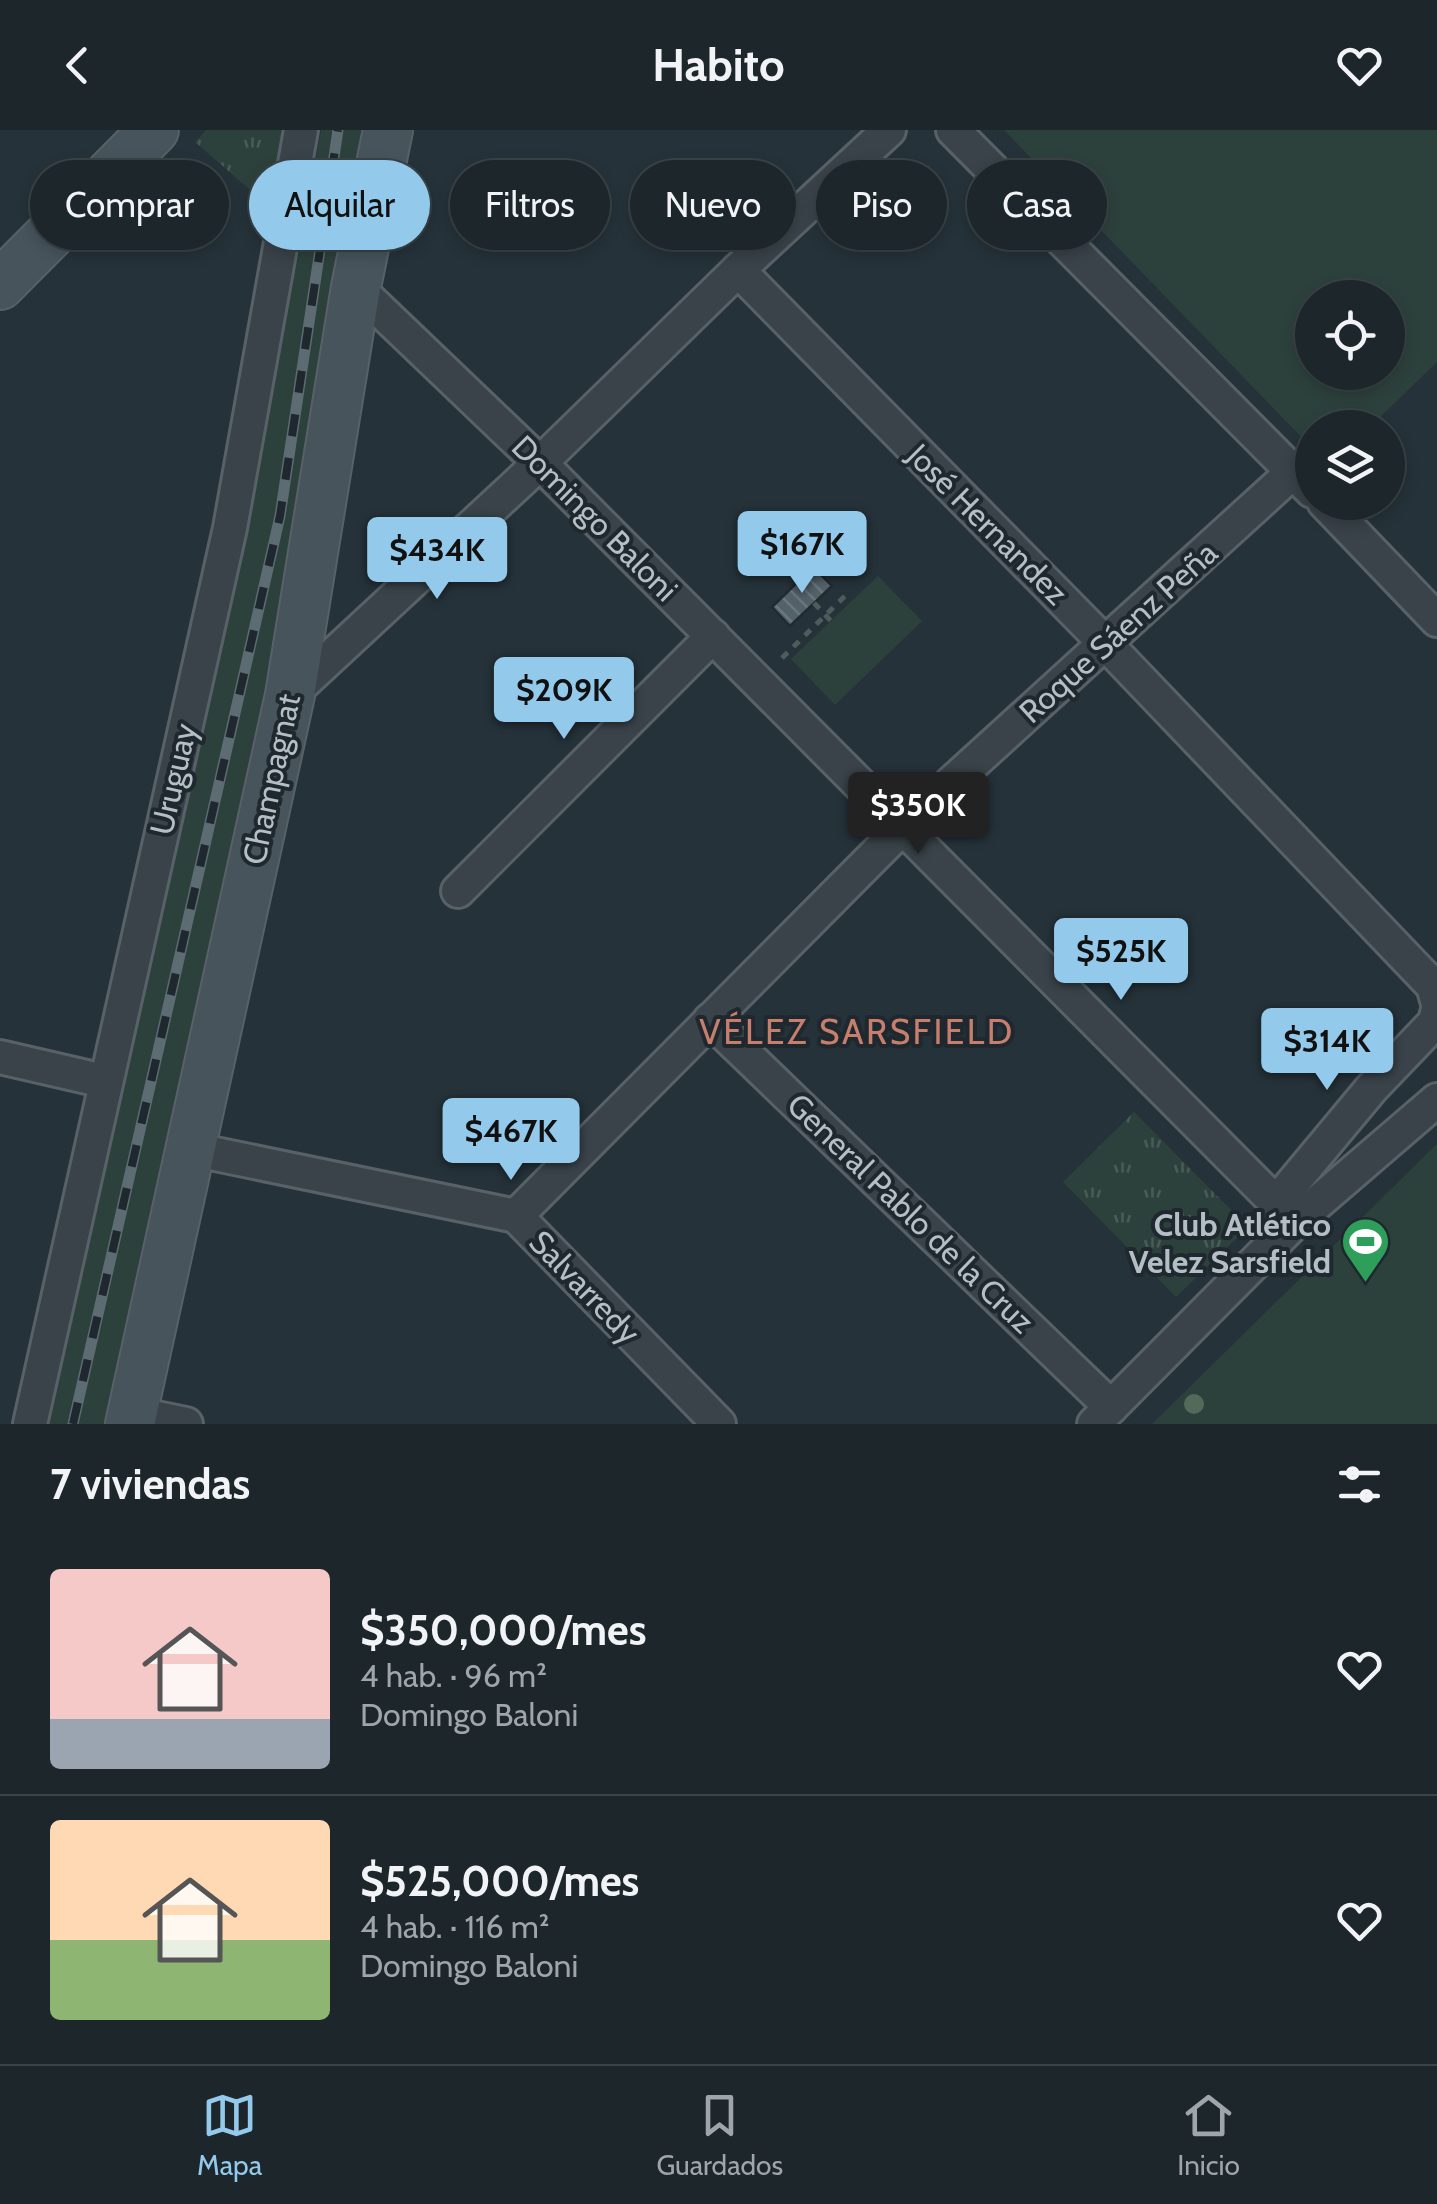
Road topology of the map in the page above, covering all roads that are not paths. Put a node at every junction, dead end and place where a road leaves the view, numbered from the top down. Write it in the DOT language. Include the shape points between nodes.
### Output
graph roads {
  1 [pos="154,130"];
  2 [pos="301,130"];
  3 [pos="388,130"];
  4 [pos="890,130"];
  5 [pos="953,130"];
  6 [pos="738,270"];
  7 [pos="0,285"];
  8 [pos="356,287"];
  9 [pos="540,463"];
  10 [pos="1295,473"];
  11 [pos="1295,488"];
  12 [pos="1341,520"];
  13 [pos="1437,620"];
  14 [pos="713,636"];
  15 [pos="1106,644"];
  16 [pos="290,696"];
  17 [pos="903,827"];
  18 [pos="458,892"];
  19 [pos="1437,1000"];
  20 [pos="1437,1013"];
  21 [pos="710,1020"];
  22 [pos="0,1057"];
  23 [pos="104,1081"];
  24 [pos="1437,1100"];
  25 [pos="191,1149"];
  26 [pos="1285,1213"];
  27 [pos="516,1216"];
  28 [pos="1102,1415"];
  29 [pos="131,1418"];
  30 [pos="30,1424"];
  31 [pos="186,1424"];
  32 [pos="718,1424"];
  1 -- 7 [label="street"];
  2 -- 23 [label="street, Uruguay" via="230,528"];
  3 -- 8 [label="street, Champagnat"];
  4 -- 6 [label="street"];
  5 -- 10 [label="street"];
  6 -- 9 [label="street"];
  6 -- 15 [label="street, José Hernandez"];
  8 -- 9 [label="street, Domingo Baloni"];
  8 -- 16 [label="street, Champagnat"];
  9 -- 14 [label="street, Domingo Baloni"];
  9 -- 16 [label="street"];
  11 -- 15 [label="street, Roque Sáenz Peña"];
  12 -- 13 [label="street"];
  14 -- 17 [label="street, Domingo Baloni"];
  14 -- 18 [label="street"];
  15 -- 17 [label="street, Roque Sáenz Peña"];
  15 -- 19 [label="street, José Hernandez" via="1433,986"];
  16 -- 25 [label="street, Champagnat"];
  17 -- 21 [label="street, Roque Sáenz Peña"];
  17 -- 26 [label="street, Domingo Baloni"];
  20 -- 26 [label="street" via="1372,1089"];
  21 -- 27 [label="street, Roque Sáenz Peña"];
  21 -- 28 [label="street, General Pablo de la Cruz"];
  22 -- 23 [label="street"];
  23 -- 30 [label="street, Uruguay"];
  24 -- 26 [label="street"];
  25 -- 27 [label="street, Salvarredy"];
  25 -- 29 [label="street, Champagnat"];
  26 -- 28 [label="street"];
  27 -- 32 [label="street, Salvarredy"];
  29 -- 31 [label="street"];
}
